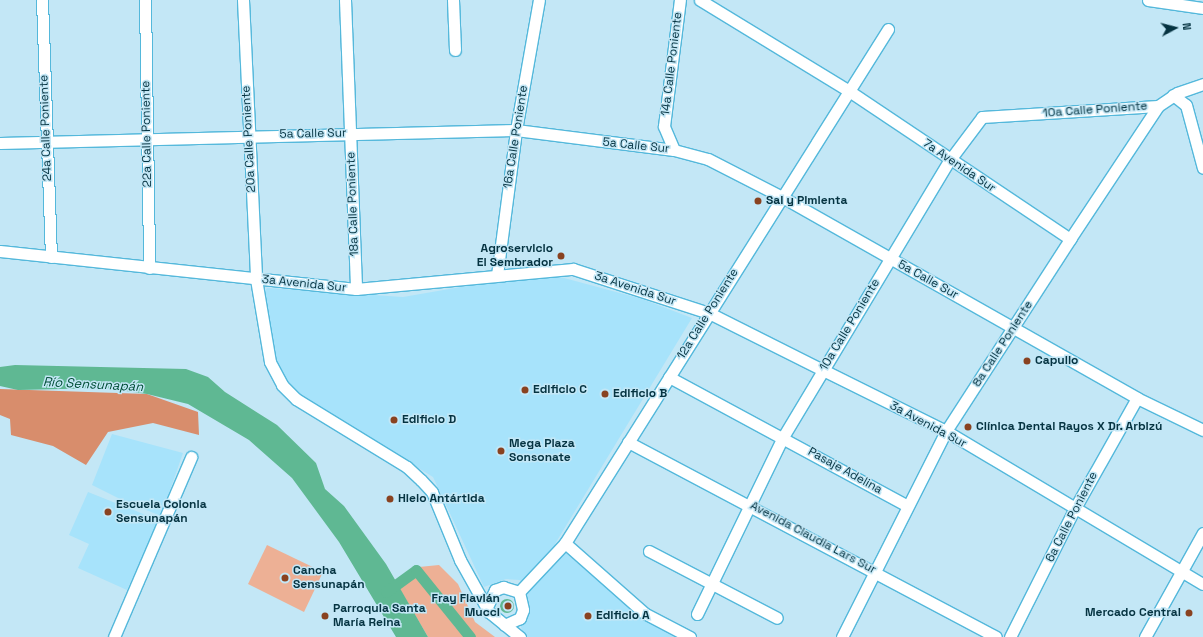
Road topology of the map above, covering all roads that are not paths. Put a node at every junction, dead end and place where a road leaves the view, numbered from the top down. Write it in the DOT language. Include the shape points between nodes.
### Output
graph roads {
  1 [pos="42,0"];
  2 [pos="145,0"];
  3 [pos="243,0"];
  4 [pos="345,0"];
  5 [pos="453,0"];
  6 [pos="539,0"];
  7 [pos="680,0"];
  8 [pos="700,0"];
  9 [pos="1148,0"];
  10 [pos="1203,8"];
  11 [pos="888,29"];
  12 [pos="456,50"];
  13 [pos="1203,84"];
  14 [pos="849,91"];
  15 [pos="1173,95"];
  16 [pos="1158,106"];
  17 [pos="516,130"];
  18 [pos="351,133"];
  19 [pos="249,136"];
  20 [pos="146,142"];
  21 [pos="0,143"];
  22 [pos="46,143"];
  23 [pos="674,150"];
  24 [pos="949,161"];
  25 [pos="1203,168"];
  26 [pos="782,197"];
  27 [pos="1070,239"];
  28 [pos="0,251"];
  29 [pos="51,257"];
  30 [pos="889,258"];
  31 [pos="149,268"];
  32 [pos="497,275"];
  33 [pos="256,279"];
  34 [pos="356,289"];
  35 [pos="709,313"];
  36 [pos="1013,328"];
  37 [pos="823,370"];
  38 [pos="669,377"];
  39 [pos="1137,398"];
  40 [pos="1203,430"];
  41 [pos="946,431"];
  42 [pos="783,437"];
  43 [pos="628,442"];
  44 [pos="192,457"];
  45 [pos="906,504"];
  46 [pos="752,506"];
  47 [pos="1075,508"];
  48 [pos="1203,534"];
  49 [pos="565,544"];
  50 [pos="649,551"];
  51 [pos="1181,570"];
  52 [pos="875,572"];
  53 [pos="1203,584"];
  54 [pos="711,586"];
  55 [pos="518,592"];
  56 [pos="486,607"];
  57 [pos="697,614"];
  58 [pos="777,618"];
  59 [pos="504,625"];
  60 [pos="114,637"];
  61 [pos="520,637"];
  62 [pos="690,637"];
  63 [pos="842,637"];
  64 [pos="996,637"];
  65 [pos="1010,637"];
  66 [pos="1145,637"];
  1 -- 22 [label="street, 24a Calle Poniente"];
  2 -- 20 [label="street, 22a Calle Poniente"];
  3 -- 19 [label="street, 20a Calle Poniente"];
  4 -- 18 [label="street, 18a Calle Poniente"];
  5 -- 12 [label="street"];
  6 -- 17 [label="street, 16a Calle Poniente"];
  7 -- 23 [label="street, 14a Calle Poniente" via="664,126"];
  8 -- 14 [label="street, 7a Avenida Sur"];
  9 -- 10 [label="street"];
  11 -- 14 [label="street, 12a Calle Poniente"];
  13 -- 15 [label="street, 8a Calle Poniente"];
  14 -- 24 [label="street, 7a Avenida Sur"];
  14 -- 26 [label="street, 12a Calle Poniente"];
  15 -- 16 [label="street, 8a Calle Poniente"];
  15 -- 25 [label="street" via="1186,105"];
  16 -- 24 [label="street, 10a Calle Poniente" via="982,117"];
  16 -- 27 [label="street, 8a Calle Poniente"];
  17 -- 18 [label="street, 5a Calle Sur"];
  17 -- 23 [label="street, 5a Calle Sur"];
  17 -- 32 [label="street, 16a Calle Poniente"];
  18 -- 19 [label="street, 5a Calle Sur"];
  18 -- 34 [label="street, 18a Calle Poniente"];
  19 -- 20 [label="street, 5a Calle Sur"];
  19 -- 33 [label="street, 20a Calle Poniente"];
  20 -- 22 [label="street, 5a Calle Sur"];
  20 -- 31 [label="street, 22a Calle Poniente"];
  21 -- 22 [label="street, 5a Calle Sur"];
  22 -- 29 [label="street, 24a Calle Poniente"];
  23 -- 26 [label="street, 5a Calle Sur" via="708,159"];
  24 -- 27 [label="street, 7a Avenida Sur"];
  24 -- 30 [label="street, 10a Calle Poniente"];
  26 -- 30 [label="street, 5a Calle Sur"];
  26 -- 35 [label="street, 12a Calle Poniente"];
  27 -- 36 [label="street, 8a Calle Poniente"];
  28 -- 29 [label="street, 3a Avenida Sur"];
  29 -- 31 [label="street, 3a Avenida Sur"];
  30 -- 36 [label="street, 5a Calle Sur"];
  30 -- 37 [label="street, 10a Calle Poniente"];
  31 -- 33 [label="street, 3a Avenida Sur"];
  32 -- 34 [label="street, 3a Avenida Sur" via="470,281"];
  32 -- 35 [label="street, 3a Avenida Sur" via="573,269"];
  33 -- 34 [label="street, 3a Avenida Sur"];
  33 -- 56 [label="street, 20a Calle Poniente" via="270,362 282,385 303,403 407,467 421,480 432,492 460,560"];
  35 -- 37 [label="street, 3a Avenida Sur"];
  35 -- 38 [label="street, 12a Calle Poniente"];
  36 -- 39 [label="street, 5a Calle Sur"];
  36 -- 41 [label="street, 8a Calle Poniente"];
  37 -- 41 [label="street, 3a Avenida Sur"];
  37 -- 42 [label="street, 10a Calle Poniente"];
  38 -- 42 [label="street, Pasaje Adelina"];
  38 -- 43 [label="street, 12a Calle Poniente"];
  39 -- 40 [label="street, 5a Calle Sur"];
  39 -- 47 [label="street, 6a Calle Poniente"];
  41 -- 45 [label="street, 8a Calle Poniente"];
  41 -- 47 [label="street, 3a Avenida Sur"];
  42 -- 45 [label="street, Pasaje Adelina"];
  42 -- 46 [label="street, 10a Calle Poniente"];
  43 -- 46 [label="street, Avenida Claudia Lars Sur"];
  43 -- 49 [label="street, 12a Calle Poniente"];
  44 -- 60 [label="street"];
  45 -- 52 [label="street, 8a Calle Poniente"];
  46 -- 52 [label="street, Avenida Claudia Lars Sur"];
  46 -- 54 [label="street, 10a Calle Poniente"];
  47 -- 51 [label="street, 3a Avenida Sur"];
  47 -- 65 [label="street, 6a Calle Poniente"];
  48 -- 51 [label="street"];
  49 -- 55 [label="street, 12a Calle Poniente"];
  49 -- 62 [label="street" via="644,614"];
  50 -- 54 [label="street"];
  51 -- 53 [label="street, 3a Avenida Sur"];
  51 -- 66 [label="street"];
  52 -- 63 [label="street, 8a Calle Poniente"];
  52 -- 64 [label="street, Avenida Claudia Lars Sur"];
  54 -- 57 [label="street, 10a Calle Poniente"];
  54 -- 58 [label="street"];
  55 -- 56 [label="street" via="503,587 494,590"];
  55 -- 59 [label="street" via="523,610 520,618"];
  56 -- 59 [label="street"];
  59 -- 61 [label="street"];
}
